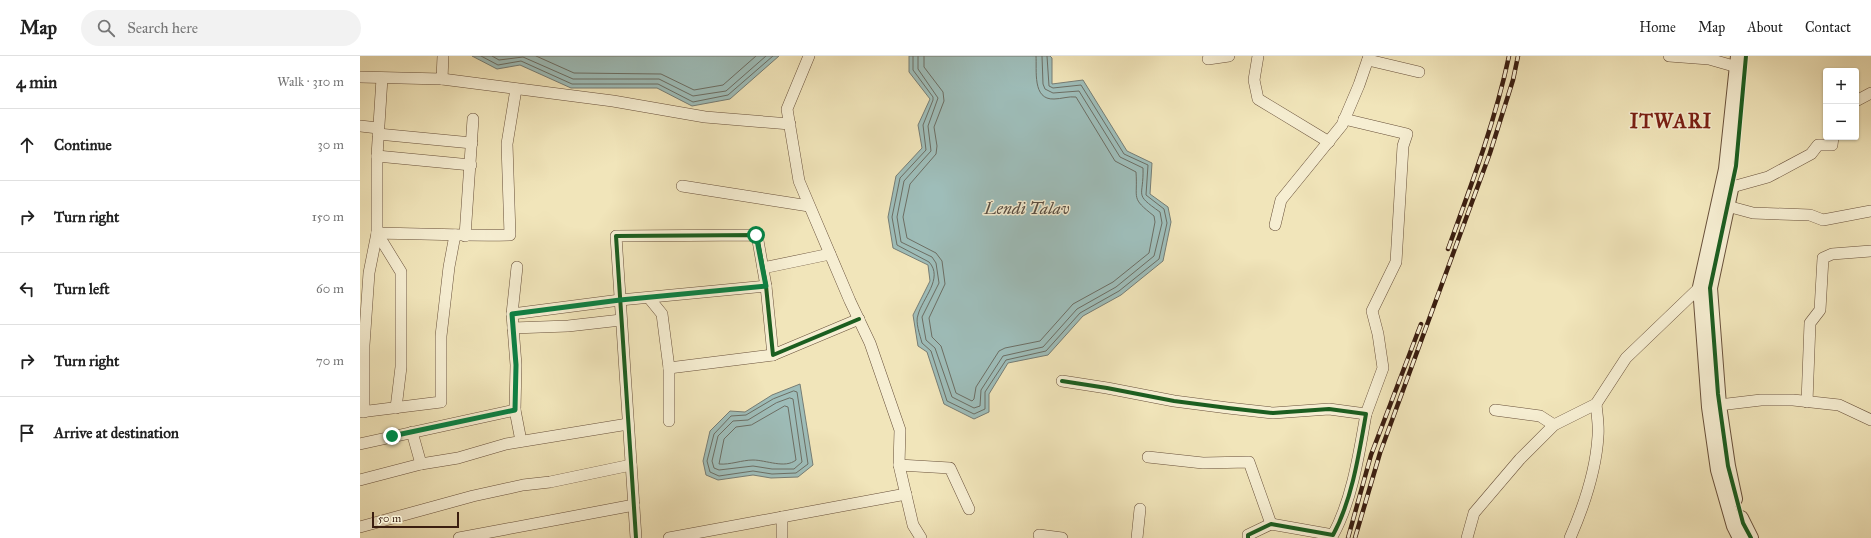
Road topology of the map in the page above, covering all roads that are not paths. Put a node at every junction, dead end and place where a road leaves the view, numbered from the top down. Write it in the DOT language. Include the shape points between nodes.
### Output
graph roads {
  1 [pos="443,56"];
  2 [pos="809,56"];
  3 [pos="1229,56"];
  4 [pos="1258,56"];
  5 [pos="1669,56"];
  6 [pos="1368,58"];
  7 [pos="1208,59"];
  8 [pos="1741,62"];
  9 [pos="1419,72"];
  10 [pos="360,77"];
  11 [pos="382,78"];
  12 [pos="442,79"];
  13 [pos="516,89"];
  14 [pos="1871,93"];
  15 [pos="1859,99"];
  16 [pos="473,119"];
  17 [pos="1344,119"];
  18 [pos="790,124"];
  19 [pos="360,126"];
  20 [pos="378,131"];
  21 [pos="1833,140"];
  22 [pos="1329,142"];
  23 [pos="472,143"];
  24 [pos="376,156"];
  25 [pos="471,165"];
  26 [pos="682,186"];
  27 [pos="1727,188"];
  28 [pos="810,206"];
  29 [pos="1728,206"];
  30 [pos="1871,211"];
  31 [pos="1275,225"];
  32 [pos="377,233"];
  33 [pos="460,236"];
  34 [pos="1871,251"];
  35 [pos="830,254"];
  36 [pos="516,268"];
  37 [pos="763,268"];
  38 [pos="365,273"];
  39 [pos="766,286"];
  40 [pos="1705,287"];
  41 [pos="649,298"];
  42 [pos="620,300"];
  43 [pos="512,314"];
  44 [pos="859,319"];
  45 [pos="621,320"];
  46 [pos="513,328"];
  47 [pos="773,354"];
  48 [pos="669,368"];
  49 [pos="1062,381"];
  50 [pos="1808,402"];
  51 [pos="1596,404"];
  52 [pos="1714,406"];
  53 [pos="396,408"];
  54 [pos="515,410"];
  55 [pos="1495,410"];
  56 [pos="362,412"];
  57 [pos="1366,414"];
  58 [pos="1871,420"];
  59 [pos="669,421"];
  60 [pos="628,424"];
  61 [pos="1554,425"];
  62 [pos="412,432"];
  63 [pos="521,441"];
  64 [pos="360,444"];
  65 [pos="1148,457"];
  66 [pos="421,464"];
  67 [pos="631,465"];
  68 [pos="899,465"];
  69 [pos="360,480"];
  70 [pos="906,494"];
  71 [pos="634,505"];
  72 [pos="969,509"];
  73 [pos="1140,509"];
  74 [pos="782,517"];
  75 [pos="1272,524"];
  76 [pos="360,527"];
  77 [pos="713,534"];
  78 [pos="1039,535"];
  79 [pos="459,538"];
  80 [pos="636,538"];
  81 [pos="674,538"];
  82 [pos="782,538"];
  83 [pos="921,538"];
  84 [pos="1062,538"];
  85 [pos="1137,538"];
  86 [pos="1248,538"];
  87 [pos="1467,538"];
  88 [pos="1570,538"];
  89 [pos="1740,538"];
  90 [pos="1751,538"];
  1 -- 12 [label="street"];
  2 -- 18 [label="street" via="787,109"];
  3 -- 7 [label="street"];
  4 -- 22 [label="street" via="1254,80 1258,99"];
  5 -- 8 [label="street"];
  6 -- 9 [label="street"];
  6 -- 17 [label="street"];
  8 -- 27 [label="street" via="1736,166"];
  10 -- 11 [label="street"];
  11 -- 12 [label="street"];
  11 -- 20 [label="street"];
  12 -- 13 [label="street"];
  13 -- 18 [label="street" via="613,101 705,117"];
  13 -- 33 [label="street" via="507,144 510,235"];
  14 -- 15 [label="street"];
  16 -- 23 [label="street"];
  17 -- 22 [label="street"];
  17 -- 57 [label="street" via="1407,134 1403,146 1396,262 1372,311 1383,368"];
  18 -- 28 [label="street" via="799,181"];
  19 -- 20 [label="street"];
  20 -- 23 [label="street"];
  20 -- 24 [label="street"];
  21 -- 27 [label="street" via="1832,145 1818,145 1811,154 1768,177"];
  22 -- 31 [label="street" via="1281,200"];
  23 -- 25 [label="street"];
  24 -- 25 [label="street"];
  24 -- 32 [label="street"];
  25 -- 33 [label="street"];
  26 -- 28 [label="street"];
  27 -- 29 [label="street"];
  27 -- 40 [label="street"];
  28 -- 35 [label="street"];
  29 -- 30 [label="street" via="1753,213 1810,215 1822,220"];
  29 -- 40 [label="street"];
  32 -- 33 [label="street"];
  32 -- 38 [label="street"];
  32 -- 53 [label="street" via="401,272 401,367"];
  33 -- 53 [label="street" via="449,267 441,336 441,402"];
  34 -- 50 [label="street" via="1832,254 1823,258 1820,310 1810,323"];
  35 -- 37 [label="street"];
  35 -- 44 [label="street"];
  36 -- 43 [label="street"];
  37 -- 39 [label="street"];
  37 -- 42 [label="street" via="756,235 616,236"];
  38 -- 56 [label="street"];
  39 -- 41 [label="street"];
  39 -- 47 [label="street"];
  40 -- 51 [label="street" via="1626,358"];
  40 -- 52 [label="street"];
  41 -- 42 [label="street"];
  41 -- 48 [label="street" via="662,314"];
  42 -- 43 [label="street"];
  42 -- 45 [label="street"];
  43 -- 46 [label="street"];
  44 -- 47 [label="street"];
  44 -- 68 [label="street" via="870,343 900,430"];
  45 -- 46 [label="street" via="568,326"];
  45 -- 60 [label="street"];
  46 -- 54 [label="street" via="516,365"];
  47 -- 48 [label="street"];
  48 -- 59 [label="street"];
  49 -- 57 [label="street" via="1174,401 1273,413 1329,409"];
  50 -- 52 [label="street" via="1761,400"];
  50 -- 58 [label="street" via="1839,405"];
  51 -- 61 [label="street"];
  51 -- 88 [label="street" via="1598,436 1594,461 1586,502"];
  52 -- 89 [label="street" via="1718,470"];
  52 -- 90 [label="street" via="1734,496"];
  53 -- 56 [label="street"];
  54 -- 62 [label="street"];
  54 -- 63 [label="street"];
  55 -- 61 [label="street" via="1540,416"];
  57 -- 75 [label="street" via="1359,455 1340,522 1333,535"];
  60 -- 63 [label="street"];
  60 -- 67 [label="street"];
  61 -- 87 [label="street" via="1520,459 1474,513"];
  62 -- 64 [label="street"];
  62 -- 66 [label="street"];
  63 -- 66 [label="street" via="458,458"];
  65 -- 75 [label="street" via="1202,463 1249,462"];
  66 -- 69 [label="street"];
  67 -- 71 [label="street"];
  67 -- 76 [label="street" via="473,496"];
  68 -- 70 [label="street"];
  68 -- 72 [label="street" via="950,468"];
  70 -- 74 [label="street"];
  70 -- 83 [label="street" via="913,525"];
  71 -- 79 [label="street"];
  71 -- 80 [label="street"];
  73 -- 85 [label="street"];
  74 -- 77 [label="street"];
  74 -- 82 [label="street"];
  75 -- 86 [label="street" via="1248,535"];
  77 -- 81 [label="street"];
  78 -- 84 [label="street"];
}
